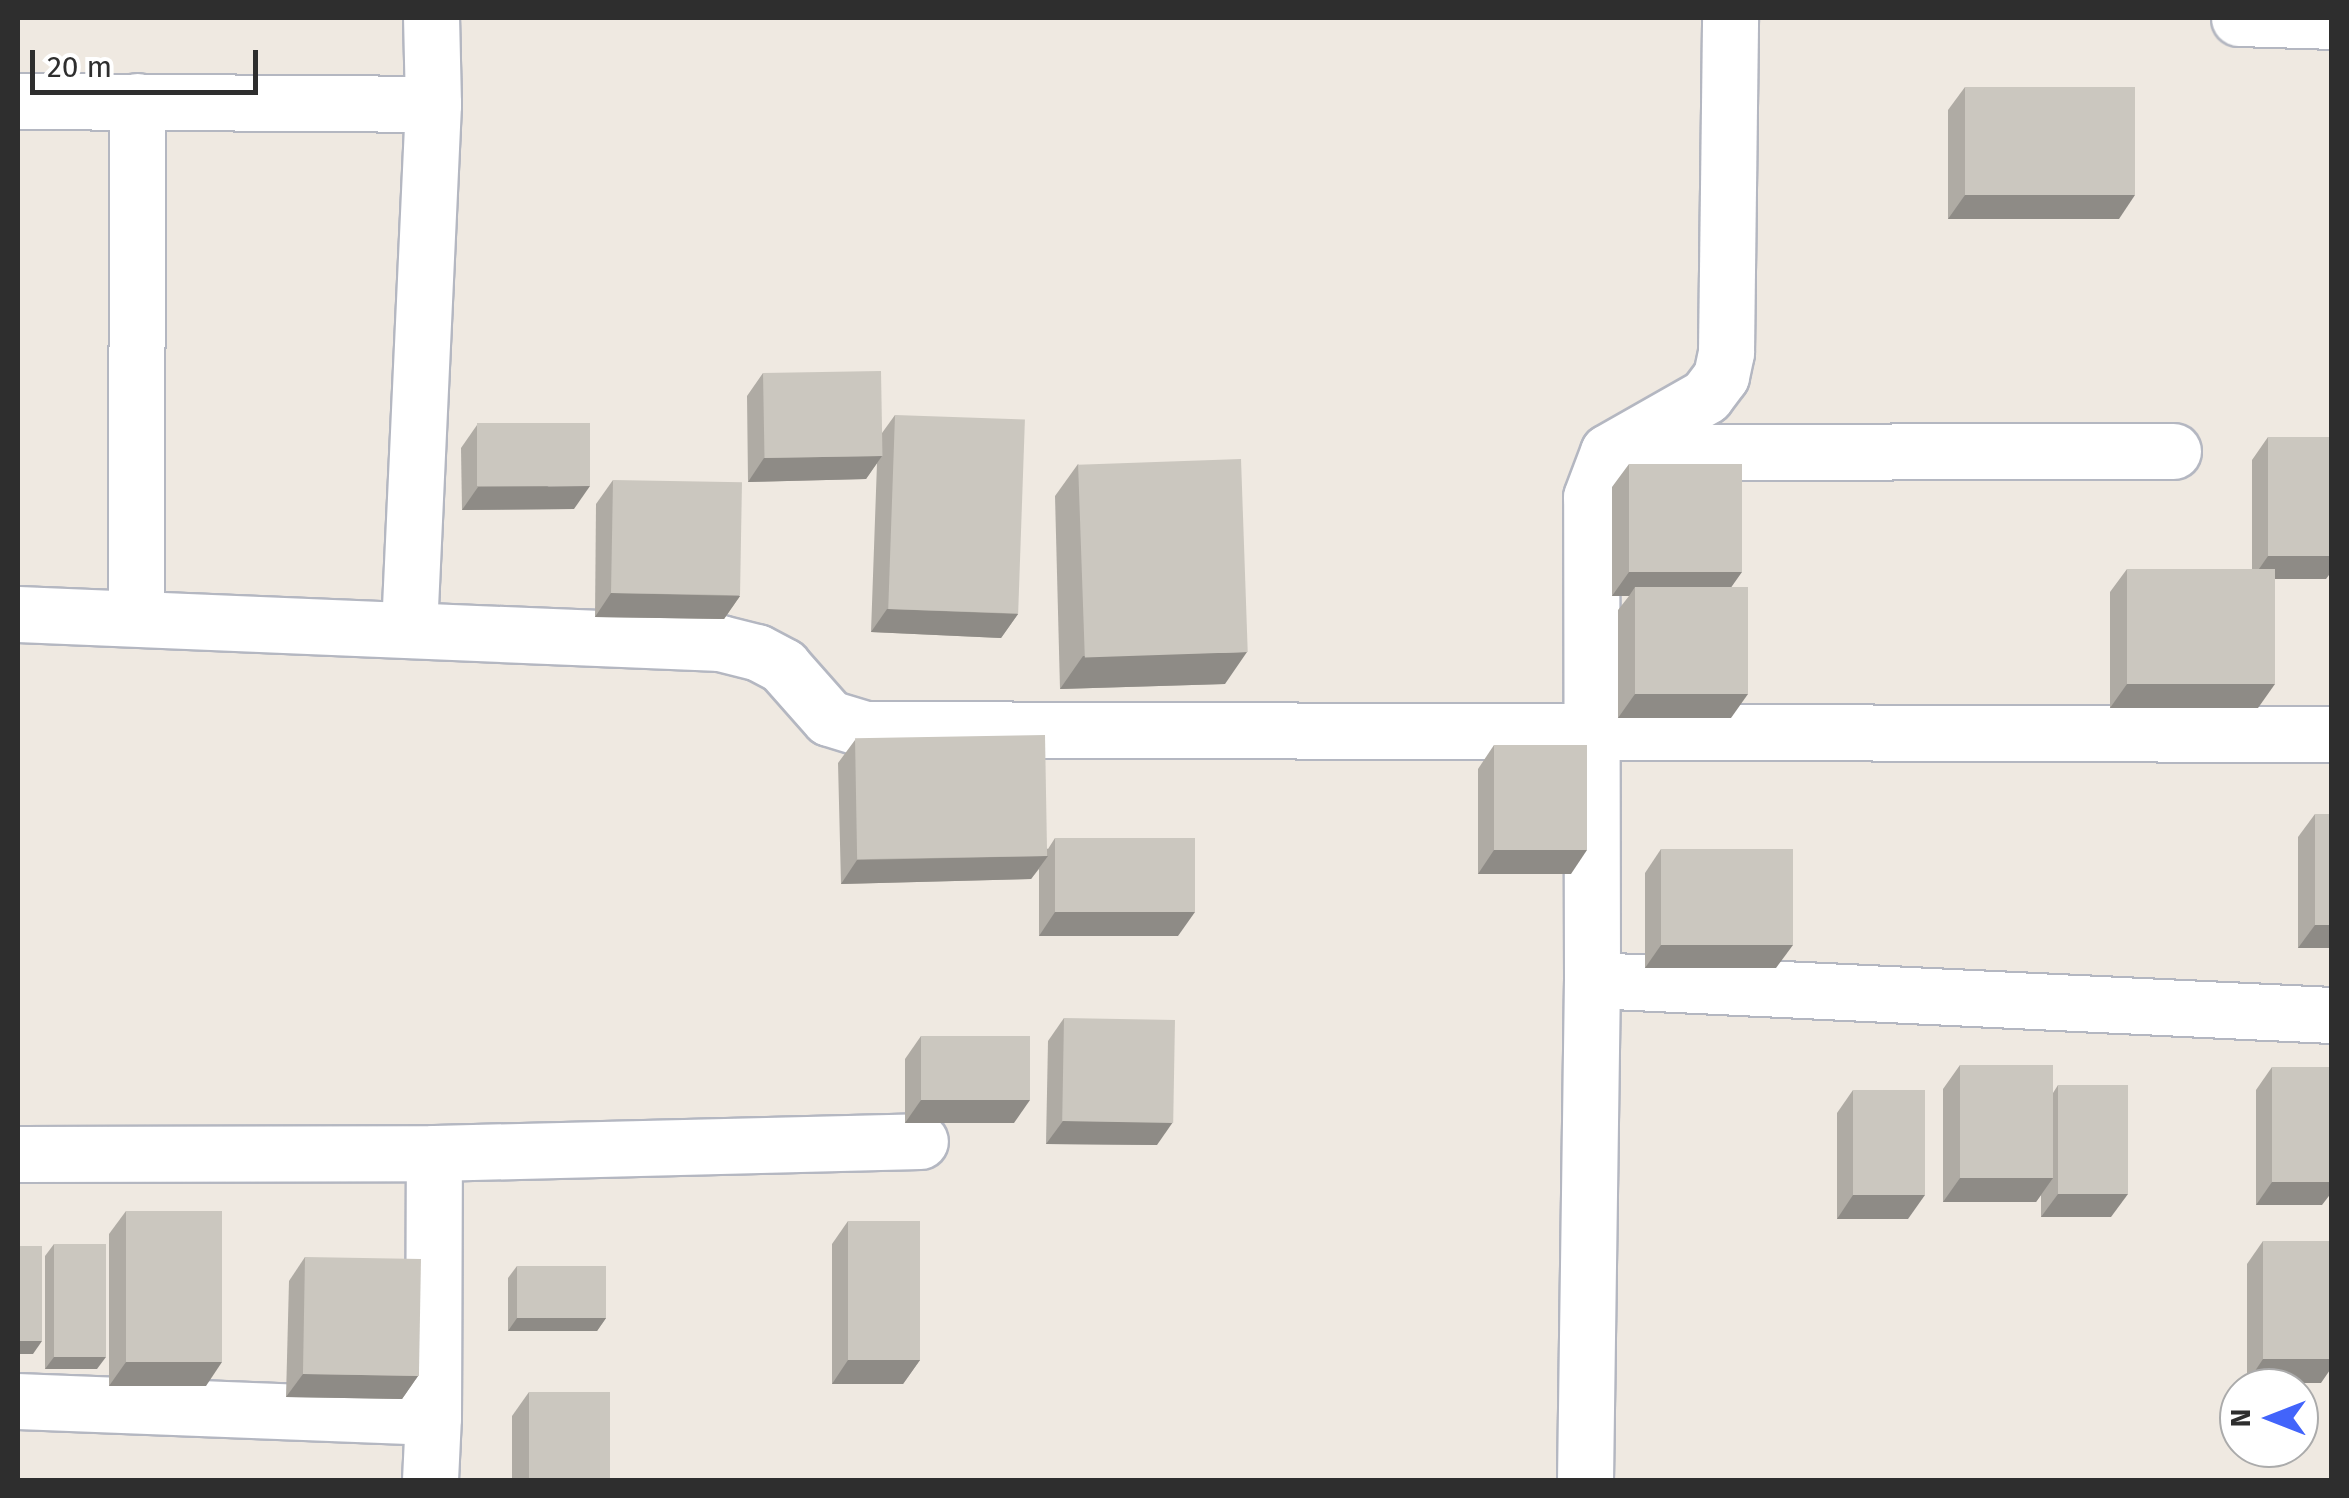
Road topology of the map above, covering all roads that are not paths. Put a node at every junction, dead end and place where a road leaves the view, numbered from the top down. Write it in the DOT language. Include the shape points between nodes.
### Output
graph roads {
  1 [pos="432,18"];
  2 [pos="1730,18"];
  3 [pos="2240,18"];
  4 [pos="2332,21"];
  5 [pos="18,101"];
  6 [pos="137,102"];
  7 [pos="433,104"];
  8 [pos="2173,450"];
  9 [pos="1608,452"];
  10 [pos="18,614"];
  11 [pos="136,618"];
  12 [pos="409,629"];
  13 [pos="1592,732"];
  14 [pos="2332,734"];
  15 [pos="1592,980"];
  16 [pos="2332,1015"];
  17 [pos="920,1141"];
  18 [pos="434,1153"];
  19 [pos="18,1154"];
  20 [pos="18,1401"];
  21 [pos="433,1417"];
  22 [pos="430,1480"];
  23 [pos="1584,1480"];
  1 -- 7 [label="street"];
  2 -- 9 [label="street" via="1721,376 1706,396"];
  3 -- 4 [label="street"];
  5 -- 6 [label="street"];
  6 -- 7 [label="street"];
  6 -- 11 [label="street"];
  7 -- 12 [label="street"];
  8 -- 9 [label="street"];
  9 -- 13 [label="street" via="1591,497 1588,529"];
  10 -- 11 [label="street"];
  11 -- 12 [label="street"];
  12 -- 13 [label="street" via="720,643 783,666 830,718 866,729"];
  13 -- 14 [label="street"];
  13 -- 15 [label="street"];
  15 -- 16 [label="street"];
  15 -- 23 [label="street"];
  17 -- 18 [label="street"];
  18 -- 19 [label="street"];
  18 -- 21 [label="street"];
  20 -- 21 [label="street"];
  21 -- 22 [label="street"];
}
